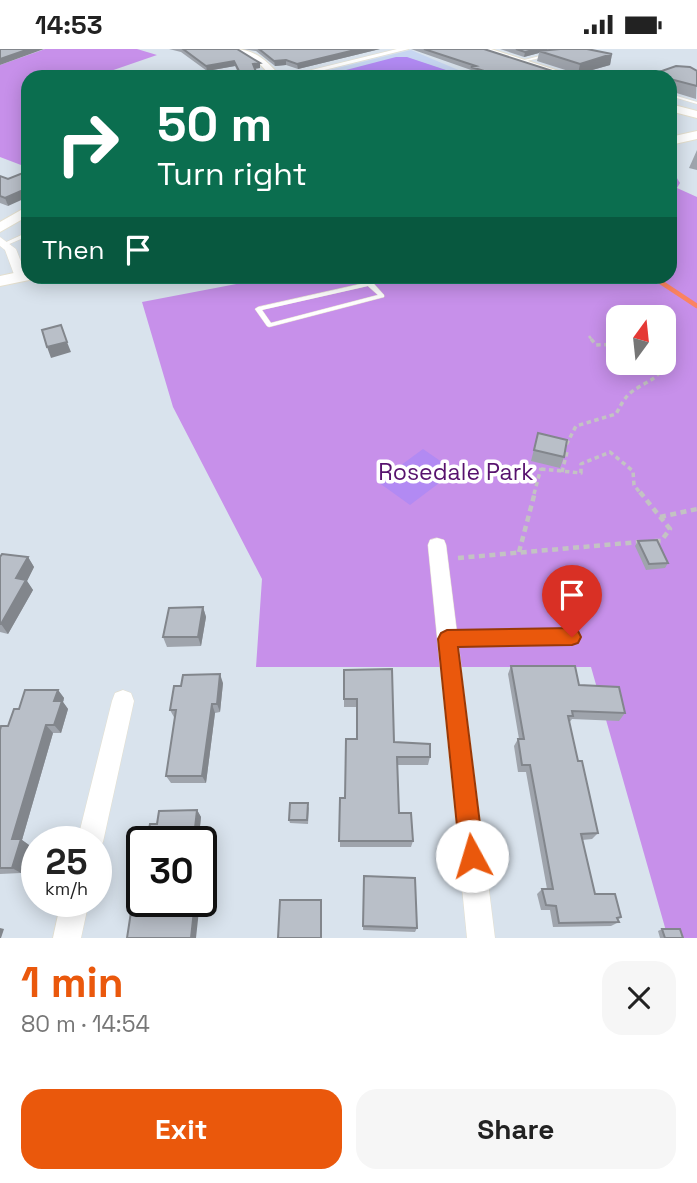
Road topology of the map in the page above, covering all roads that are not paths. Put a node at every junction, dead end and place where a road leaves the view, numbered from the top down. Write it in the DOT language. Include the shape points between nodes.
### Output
graph roads {
  1 [pos="237,49"];
  2 [pos="406,49"];
  3 [pos="481,49"];
  4 [pos="552,54"];
  5 [pos="522,61"];
  6 [pos="270,70"];
  7 [pos="317,70"];
  8 [pos="550,70"];
  9 [pos="677,97"];
  10 [pos="697,103"];
  11 [pos="677,109"];
  12 [pos="697,115"];
  13 [pos="697,135"];
  14 [pos="677,139"];
  15 [pos="21,217"];
  16 [pos="0,228"];
  17 [pos="21,236"];
  18 [pos="3,242"];
  19 [pos="21,271"];
  20 [pos="21,277"];
  21 [pos="0,281"];
  22 [pos="365,284"];
  23 [pos="370,284"];
  24 [pos="438,552"];
  25 [pos="572,637"];
  26 [pos="447,639"];
  27 [pos="123,701"];
  28 [pos="94,826"];
  29 [pos="72,917"];
  30 [pos="67,938"];
  31 [pos="481,938"];
  1 -- 6 [label="street"];
  2 -- 7 [label="street"];
  3 -- 5 [label="main road"];
  4 -- 5 [label="lane"];
  5 -- 8 [label="main road"];
  9 -- 10 [label="lane"];
  11 -- 12 [label="main road"];
  13 -- 14 [label="main road"];
  15 -- 16 [label="street"];
  17 -- 18 [label="lane"];
  18 -- 19 [label="street"];
  20 -- 21 [label="main road"];
  22 -- 23 [label="lane" via="258,309 269,324 382,296"];
  24 -- 26 [label="street"];
  25 -- 26 [label="lane"];
  26 -- 31 [label="street"];
  27 -- 28 [label="street"];
  29 -- 30 [label="street"];
}
